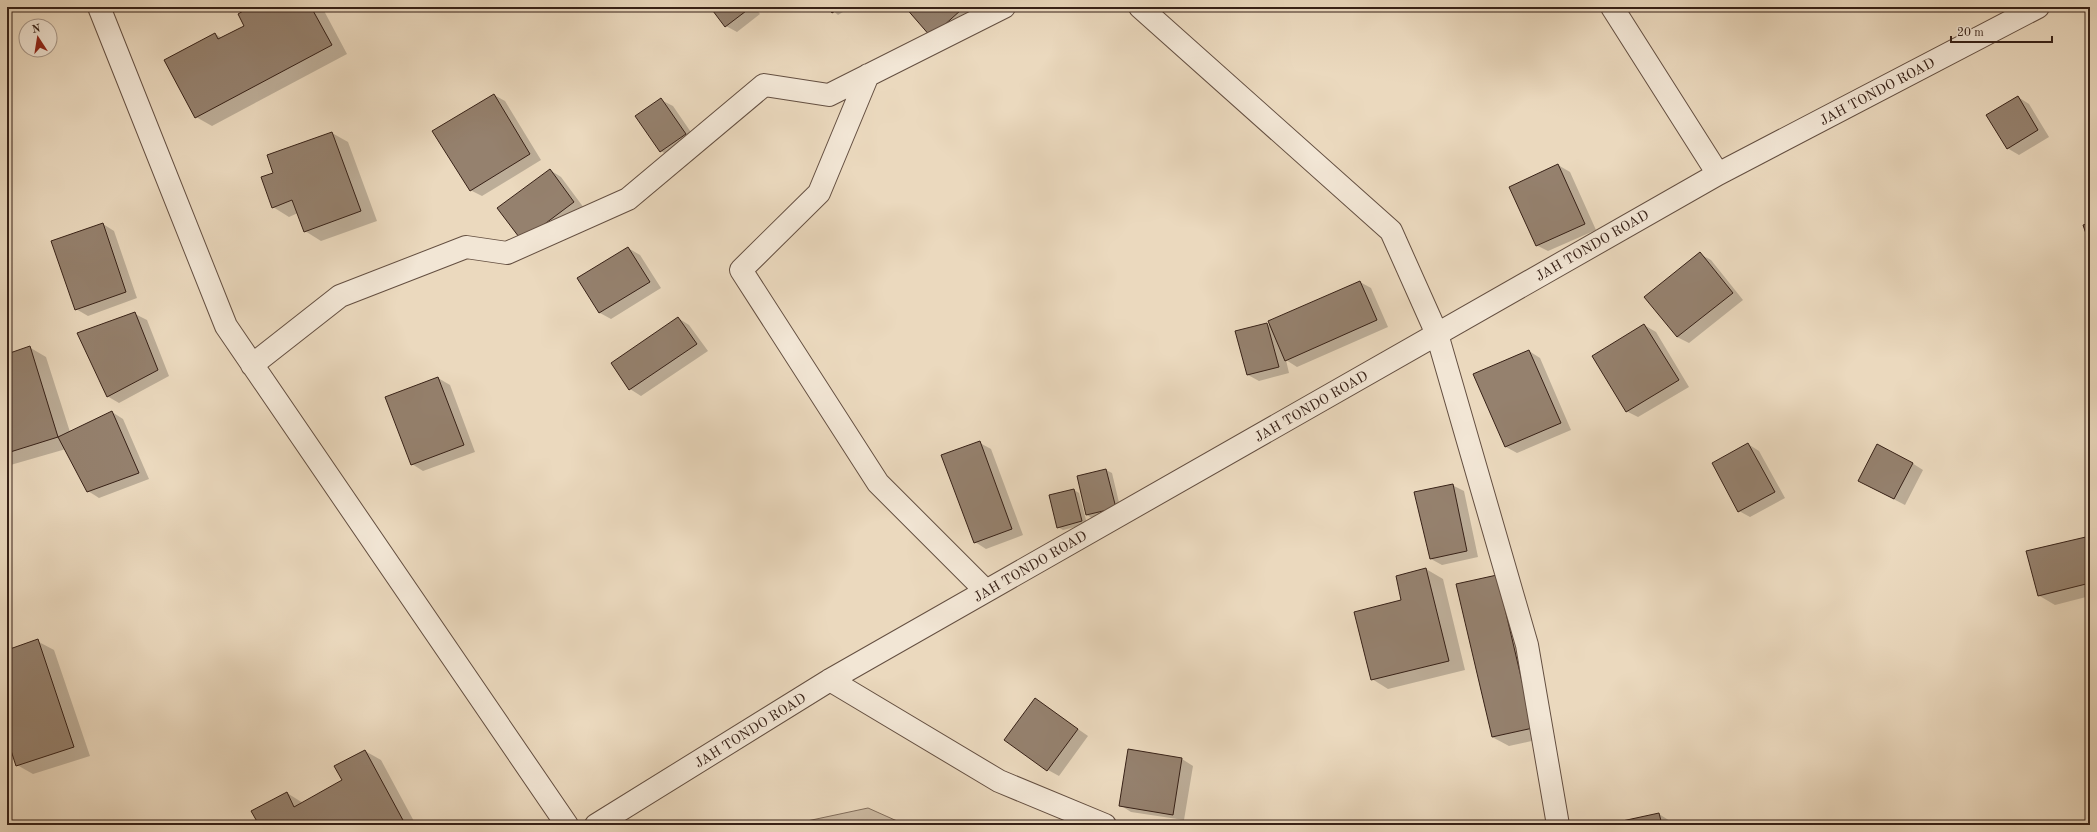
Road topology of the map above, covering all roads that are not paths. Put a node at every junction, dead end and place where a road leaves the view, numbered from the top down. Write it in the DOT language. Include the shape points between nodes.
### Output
graph roads {
  1 [pos="99,7"];
  2 [pos="1004,7"];
  3 [pos="1140,7"];
  4 [pos="1612,7"];
  5 [pos="2038,7"];
  6 [pos="868,75"];
  7 [pos="1718,174"];
  8 [pos="1437,334"];
  9 [pos="252,365"];
  10 [pos="986,591"];
  11 [pos="830,680"];
  12 [pos="567,825"];
  13 [pos="596,825"];
  14 [pos="1105,825"];
  15 [pos="1558,825"];
  1 -- 9 [label="street" via="226,326"];
  2 -- 6 [label="street"];
  3 -- 8 [label="street" via="1391,231"];
  4 -- 7 [label="street"];
  5 -- 7 [label="street, JAH TONDO ROAD"];
  6 -- 9 [label="street" via="829,95 764,85 628,199 507,254 466,247 340,296"];
  6 -- 10 [label="street" via="819,193 741,270 878,482"];
  7 -- 8 [label="street, JAH TONDO ROAD"];
  8 -- 10 [label="street, JAH TONDO ROAD"];
  8 -- 15 [label="street" via="1527,645"];
  9 -- 12 [label="street"];
  10 -- 11 [label="street, JAH TONDO ROAD"];
  11 -- 13 [label="street, JAH TONDO ROAD"];
  11 -- 14 [label="street" via="999,781"];
}
